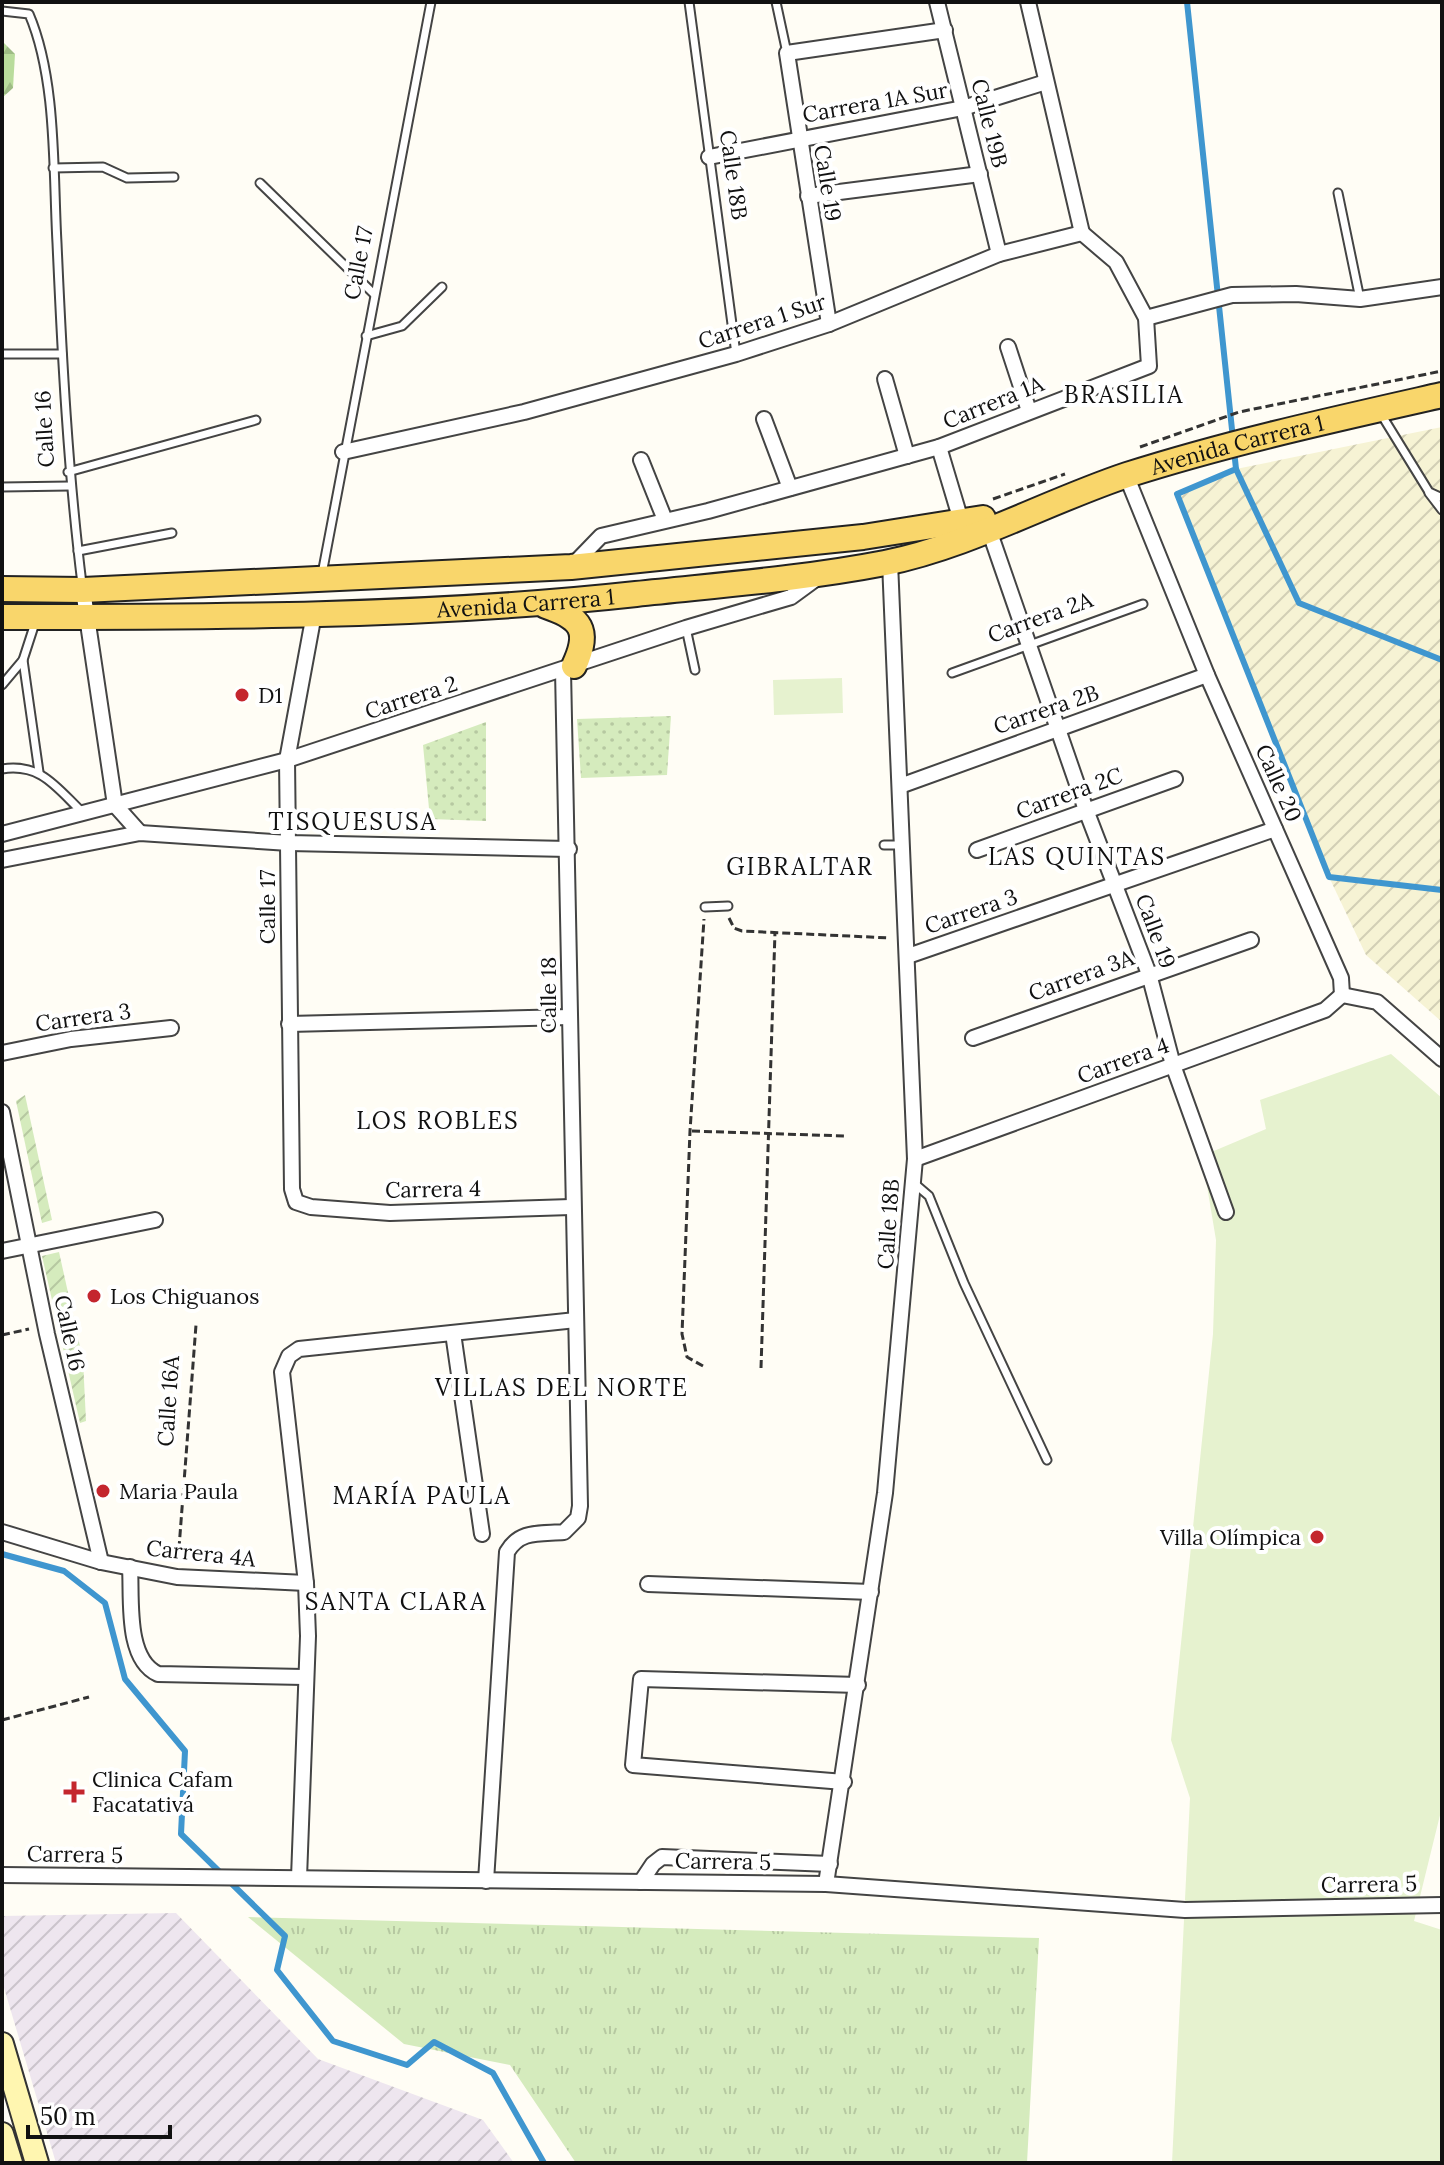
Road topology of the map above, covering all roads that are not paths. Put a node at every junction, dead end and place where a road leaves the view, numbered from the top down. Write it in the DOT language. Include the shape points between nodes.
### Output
graph roads {
  1 [pos="431,2"];
  2 [pos="689,2"];
  3 [pos="776,2"];
  4 [pos="937,2"];
  5 [pos="1028,2"];
  6 [pos="2,11"];
  7 [pos="945,30"];
  8 [pos="787,53"];
  9 [pos="1046,82"];
  10 [pos="963,108"];
  11 [pos="799,138"];
  12 [pos="709,157"];
  13 [pos="53,168"];
  14 [pos="980,174"];
  15 [pos="174,177"];
  16 [pos="260,183"];
  17 [pos="1338,193"];
  18 [pos="808,196"];
  19 [pos="1082,233"];
  20 [pos="999,254"];
  21 [pos="442,287"];
  22 [pos="1442,287"];
  23 [pos="374,294"];
  24 [pos="1360,299"];
  25 [pos="1146,318"];
  26 [pos="829,324"];
  27 [pos="366,336"];
  28 [pos="1008,347"];
  29 [pos="2,354"];
  30 [pos="62,354"];
  31 [pos="736,354"];
  32 [pos="885,379"];
  33 [pos="1442,395"];
  34 [pos="1378,409"];
  35 [pos="1029,411"];
  36 [pos="764,419"];
  37 [pos="256,420"];
  38 [pos="939,447"];
  39 [pos="343,452"];
  40 [pos="907,456"];
  41 [pos="641,460"];
  42 [pos="68,472"];
  43 [pos="1126,475"];
  44 [pos="70,486"];
  45 [pos="2,487"];
  46 [pos="790,488"];
  47 [pos="1429,492"];
  48 [pos="1442,498"];
  49 [pos="1036,508"];
  50 [pos="1442,510"];
  51 [pos="960,517"];
  52 [pos="665,520"];
  53 [pos="989,530"];
  54 [pos="172,533"];
  55 [pos="863,537"];
  56 [pos="78,551"];
  57 [pos="705,551"];
  58 [pos="890,562"];
  59 [pos="571,567"];
  60 [pos="824,573"];
  61 [pos="320,581"];
  62 [pos="2,589"];
  63 [pos="83,590"];
  64 [pos="638,594"];
  65 [pos="1143,604"];
  66 [pos="544,605"];
  67 [pos="314,614"];
  68 [pos="2,617"];
  69 [pos="37,617"];
  70 [pos="90,617"];
  71 [pos="686,628"];
  72 [pos="1029,644"];
  73 [pos="23,660"];
  74 [pos="569,668"];
  75 [pos="695,670"];
  76 [pos="952,673"];
  77 [pos="1207,675"];
  78 [pos="2,685"];
  79 [pos="1058,729"];
  80 [pos="287,760"];
  81 [pos="2,769"];
  82 [pos="39,772"];
  83 [pos="1175,779"];
  84 [pos="900,786"];
  85 [pos="115,805"];
  86 [pos="1086,810"];
  87 [pos="84,813"];
  88 [pos="1275,829"];
  89 [pos="140,833"];
  90 [pos="2,834"];
  91 [pos="289,843"];
  92 [pos="884,845"];
  93 [pos="903,845"];
  94 [pos="569,849"];
  95 [pos="977,850"];
  96 [pos="2,860"];
  97 [pos="1115,884"];
  98 [pos="728,906"];
  99 [pos="705,907"];
  100 [pos="1251,940"];
  101 [pos="908,956"];
  102 [pos="1149,974"];
  103 [pos="1342,995"];
  104 [pos="570,1017"];
  105 [pos="289,1024"];
  106 [pos="171,1028"];
  107 [pos="973,1038"];
  108 [pos="2,1053"];
  109 [pos="1442,1059"];
  110 [pos="1173,1065"];
  111 [pos="2,1112"];
  112 [pos="915,1159"];
  113 [pos="913,1183"];
  114 [pos="296,1202"];
  115 [pos="571,1207"];
  116 [pos="1226,1212"];
  117 [pos="155,1220"];
  118 [pos="29,1245"];
  119 [pos="2,1251"];
  120 [pos="576,1320"];
  121 [pos="453,1333"];
  122 [pos="1047,1460"];
  123 [pos="2,1532"];
  124 [pos="482,1534"];
  125 [pos="101,1562"];
  126 [pos="130,1567"];
  127 [pos="306,1583"];
  128 [pos="648,1584"];
  129 [pos="871,1592"];
  130 [pos="304,1677"];
  131 [pos="858,1685"];
  132 [pos="844,1782"];
  133 [pos="830,1864"];
  134 [pos="2,1875"];
  135 [pos="299,1878"];
  136 [pos="486,1881"];
  137 [pos="641,1882"];
  138 [pos="826,1884"];
  139 [pos="1442,1905"];
  140 [pos="2,2044"];
  141 [pos="2,2134"];
  142 [pos="11,2163"];
  143 [pos="37,2163"];
  1 -- 23 [label="lane, Calle 17"];
  2 -- 12 [label="lane, Calle 18B"];
  3 -- 8 [label="lane, Calle 19"];
  4 -- 7 [label="street, Calle 19B"];
  5 -- 9 [label="street"];
  6 -- 13 [label="lane, Calle 16" via="29,14 39,39"];
  7 -- 8 [label="street"];
  7 -- 10 [label="street, Calle 19B"];
  8 -- 11 [label="street, Calle 19"];
  9 -- 10 [label="street, Carrera 1A Sur"];
  9 -- 19 [label="street"];
  10 -- 11 [label="street, Carrera 1A Sur"];
  10 -- 14 [label="street, Calle 19B"];
  11 -- 12 [label="street, Carrera 1A Sur"];
  11 -- 18 [label="street, Calle 19"];
  12 -- 31 [label="lane, Calle 18B"];
  13 -- 15 [label="lane" via="103,167 127,178"];
  13 -- 30 [label="lane, Calle 16"];
  14 -- 18 [label="street"];
  14 -- 20 [label="street, Calle 19B"];
  16 -- 23 [label="lane"];
  17 -- 24 [label="lane"];
  18 -- 26 [label="street, Calle 19"];
  19 -- 20 [label="street, Carrera 1 Sur"];
  19 -- 25 [label="street" via="1116,262"];
  20 -- 26 [label="street, Carrera 1 Sur"];
  21 -- 27 [label="lane" via="402,326"];
  22 -- 24 [label="street"];
  23 -- 27 [label="lane, Calle 17"];
  24 -- 25 [label="street" via="1232,295"];
  25 -- 35 [label="street, Carrera 1A" via="1149,366"];
  26 -- 31 [label="street, Carrera 1 Sur"];
  27 -- 39 [label="lane, Calle 17"];
  28 -- 35 [label="street"];
  29 -- 30 [label="lane"];
  30 -- 42 [label="lane, Calle 16"];
  31 -- 39 [label="street, Carrera 1 Sur" via="524,412"];
  32 -- 40 [label="street"];
  33 -- 34 [label="main road, Avenida Carrera 1"];
  34 -- 43 [label="main road, Avenida Carrera 1" via="1251,438"];
  34 -- 47 [label="lane"];
  35 -- 38 [label="street, Carrera 1A"];
  36 -- 46 [label="street"];
  37 -- 42 [label="lane"];
  38 -- 40 [label="street, Carrera 1A"];
  38 -- 51 [label="street"];
  39 -- 61 [label="lane, Calle 17"];
  40 -- 46 [label="street, Carrera 1A"];
  41 -- 52 [label="street"];
  42 -- 44 [label="lane, Calle 16"];
  43 -- 49 [label="main road, Avenida Carrera 1"];
  43 -- 77 [label="street, Calle 20"];
  44 -- 45 [label="lane"];
  44 -- 56 [label="lane, Calle 16"];
  46 -- 52 [label="street, Carrera 1A"];
  47 -- 48 [label="lane"];
  47 -- 50 [label="lane"];
  49 -- 51 [label="main road, Avenida Carrera 1"];
  49 -- 53 [label="main road, Avenida Carrera 1"];
  51 -- 55 [label="main road, Avenida Carrera 1"];
  52 -- 59 [label="street, Carrera 1A" via="601,536"];
  53 -- 58 [label="main road, Avenida Carrera 1"];
  53 -- 72 [label="street, Calle 19"];
  54 -- 56 [label="lane"];
  55 -- 57 [label="main road, Avenida Carrera 1"];
  55 -- 60 [label="main road"];
  56 -- 63 [label="lane, Calle 16"];
  57 -- 59 [label="main road, Avenida Carrera 1"];
  57 -- 64 [label="main road" via="717,561 715,573"];
  58 -- 60 [label="main road, Avenida Carrera 1"];
  58 -- 84 [label="street, Calle 18B"];
  59 -- 61 [label="main road, Avenida Carrera 1"];
  60 -- 64 [label="main road, Avenida Carrera 1"];
  60 -- 71 [label="street, Carrera 2" via="791,597"];
  61 -- 63 [label="main road, Avenida Carrera 1"];
  62 -- 63 [label="main road, Avenida Carrera 1"];
  63 -- 70 [label="street, Calle 16"];
  64 -- 66 [label="main road, Avenida Carrera 1"];
  65 -- 72 [label="lane, Carrera 2A"];
  66 -- 67 [label="main road, Avenida Carrera 1"];
  66 -- 74 [label="main road" via="572,615 578,624 582,642"];
  67 -- 70 [label="main road, Avenida Carrera 1"];
  67 -- 80 [label="street, Calle 17"];
  68 -- 69 [label="main road, Avenida Carrera 1"];
  69 -- 70 [label="main road, Avenida Carrera 1"];
  69 -- 73 [label="lane"];
  70 -- 85 [label="street, Calle 16"];
  71 -- 74 [label="street, Carrera 2"];
  71 -- 75 [label="lane"];
  72 -- 76 [label="lane, Carrera 2A"];
  72 -- 79 [label="street, Calle 19"];
  73 -- 78 [label="lane"];
  73 -- 82 [label="lane"];
  74 -- 80 [label="street, Carrera 2"];
  74 -- 94 [label="street, Calle 18"];
  77 -- 79 [label="street, Carrera 2B"];
  77 -- 88 [label="street, Calle 20"];
  79 -- 84 [label="street, Carrera 2B"];
  79 -- 86 [label="street, Calle 19"];
  80 -- 85 [label="street, Carrera 2"];
  80 -- 91 [label="street, Calle 17"];
  81 -- 82 [label="lane"];
  82 -- 87 [label="lane"];
  83 -- 86 [label="street, Carrera 2C"];
  84 -- 93 [label="street, Calle 18B"];
  85 -- 87 [label="street, Carrera 2"];
  85 -- 89 [label="street"];
  86 -- 95 [label="street, Carrera 2C"];
  86 -- 97 [label="street, Calle 19"];
  87 -- 90 [label="street, Carrera 2"];
  88 -- 97 [label="street, Carrera 3"];
  88 -- 103 [label="street, Calle 20" via="1341,978"];
  89 -- 91 [label="street"];
  89 -- 96 [label="street"];
  91 -- 94 [label="street"];
  91 -- 105 [label="street, Calle 17"];
  92 -- 93 [label="lane"];
  93 -- 101 [label="street, Calle 18B"];
  94 -- 104 [label="street, Calle 18"];
  97 -- 101 [label="street, Carrera 3"];
  97 -- 102 [label="street, Calle 19"];
  98 -- 99 [label="lane"];
  100 -- 102 [label="street, Carrera 3A"];
  101 -- 112 [label="street, Calle 18B"];
  102 -- 107 [label="street, Carrera 3A"];
  102 -- 110 [label="street, Calle 19"];
  103 -- 109 [label="street" via="1377,1002"];
  103 -- 110 [label="street, Carrera 4" via="1325,1010"];
  104 -- 105 [label="street"];
  104 -- 115 [label="street, Calle 18"];
  105 -- 114 [label="street, Calle 17"];
  106 -- 108 [label="street, Carrera 3"];
  110 -- 112 [label="street, Carrera 4"];
  110 -- 116 [label="street, Calle 19"];
  111 -- 118 [label="street, Calle 16"];
  112 -- 113 [label="street, Calle 18B"];
  113 -- 122 [label="lane" via="929,1196"];
  113 -- 129 [label="street, Calle 18B"];
  114 -- 115 [label="street, Carrera 4" via="390,1213"];
  115 -- 120 [label="street, Calle 18"];
  117 -- 118 [label="street"];
  118 -- 119 [label="street"];
  118 -- 125 [label="street, Calle 16"];
  120 -- 121 [label="street"];
  120 -- 136 [label="street, Calle 18" via="580,1506 578,1518 564,1532 523,1535 507,1552"];
  121 -- 124 [label="street"];
  121 -- 127 [label="street" via="299,1349 289,1356 282,1372"];
  123 -- 125 [label="street, Carrera 4A"];
  125 -- 126 [label="street, Carrera 4A"];
  126 -- 127 [label="street, Carrera 4A" via="177,1577"];
  126 -- 130 [label="street" via="136,1649 148,1670"];
  127 -- 130 [label="street"];
  128 -- 129 [label="street"];
  129 -- 131 [label="street, Calle 18B"];
  130 -- 135 [label="street"];
  131 -- 132 [label="street, Calle 18B"];
  131 -- 132 [label="street" via="641,1679 633,1765"];
  132 -- 133 [label="street, Calle 18B"];
  133 -- 137 [label="street" via="662,1857"];
  133 -- 138 [label="street, Calle 18B"];
  134 -- 135 [label="street, Carrera 5"];
  135 -- 136 [label="street, Carrera 5"];
  136 -- 137 [label="street, Carrera 5"];
  137 -- 138 [label="street, Carrera 5"];
  138 -- 139 [label="street, Carrera 5" via="1185,1910"];
  140 -- 143 [label="main road"];
  141 -- 142 [label="main road"];
}
